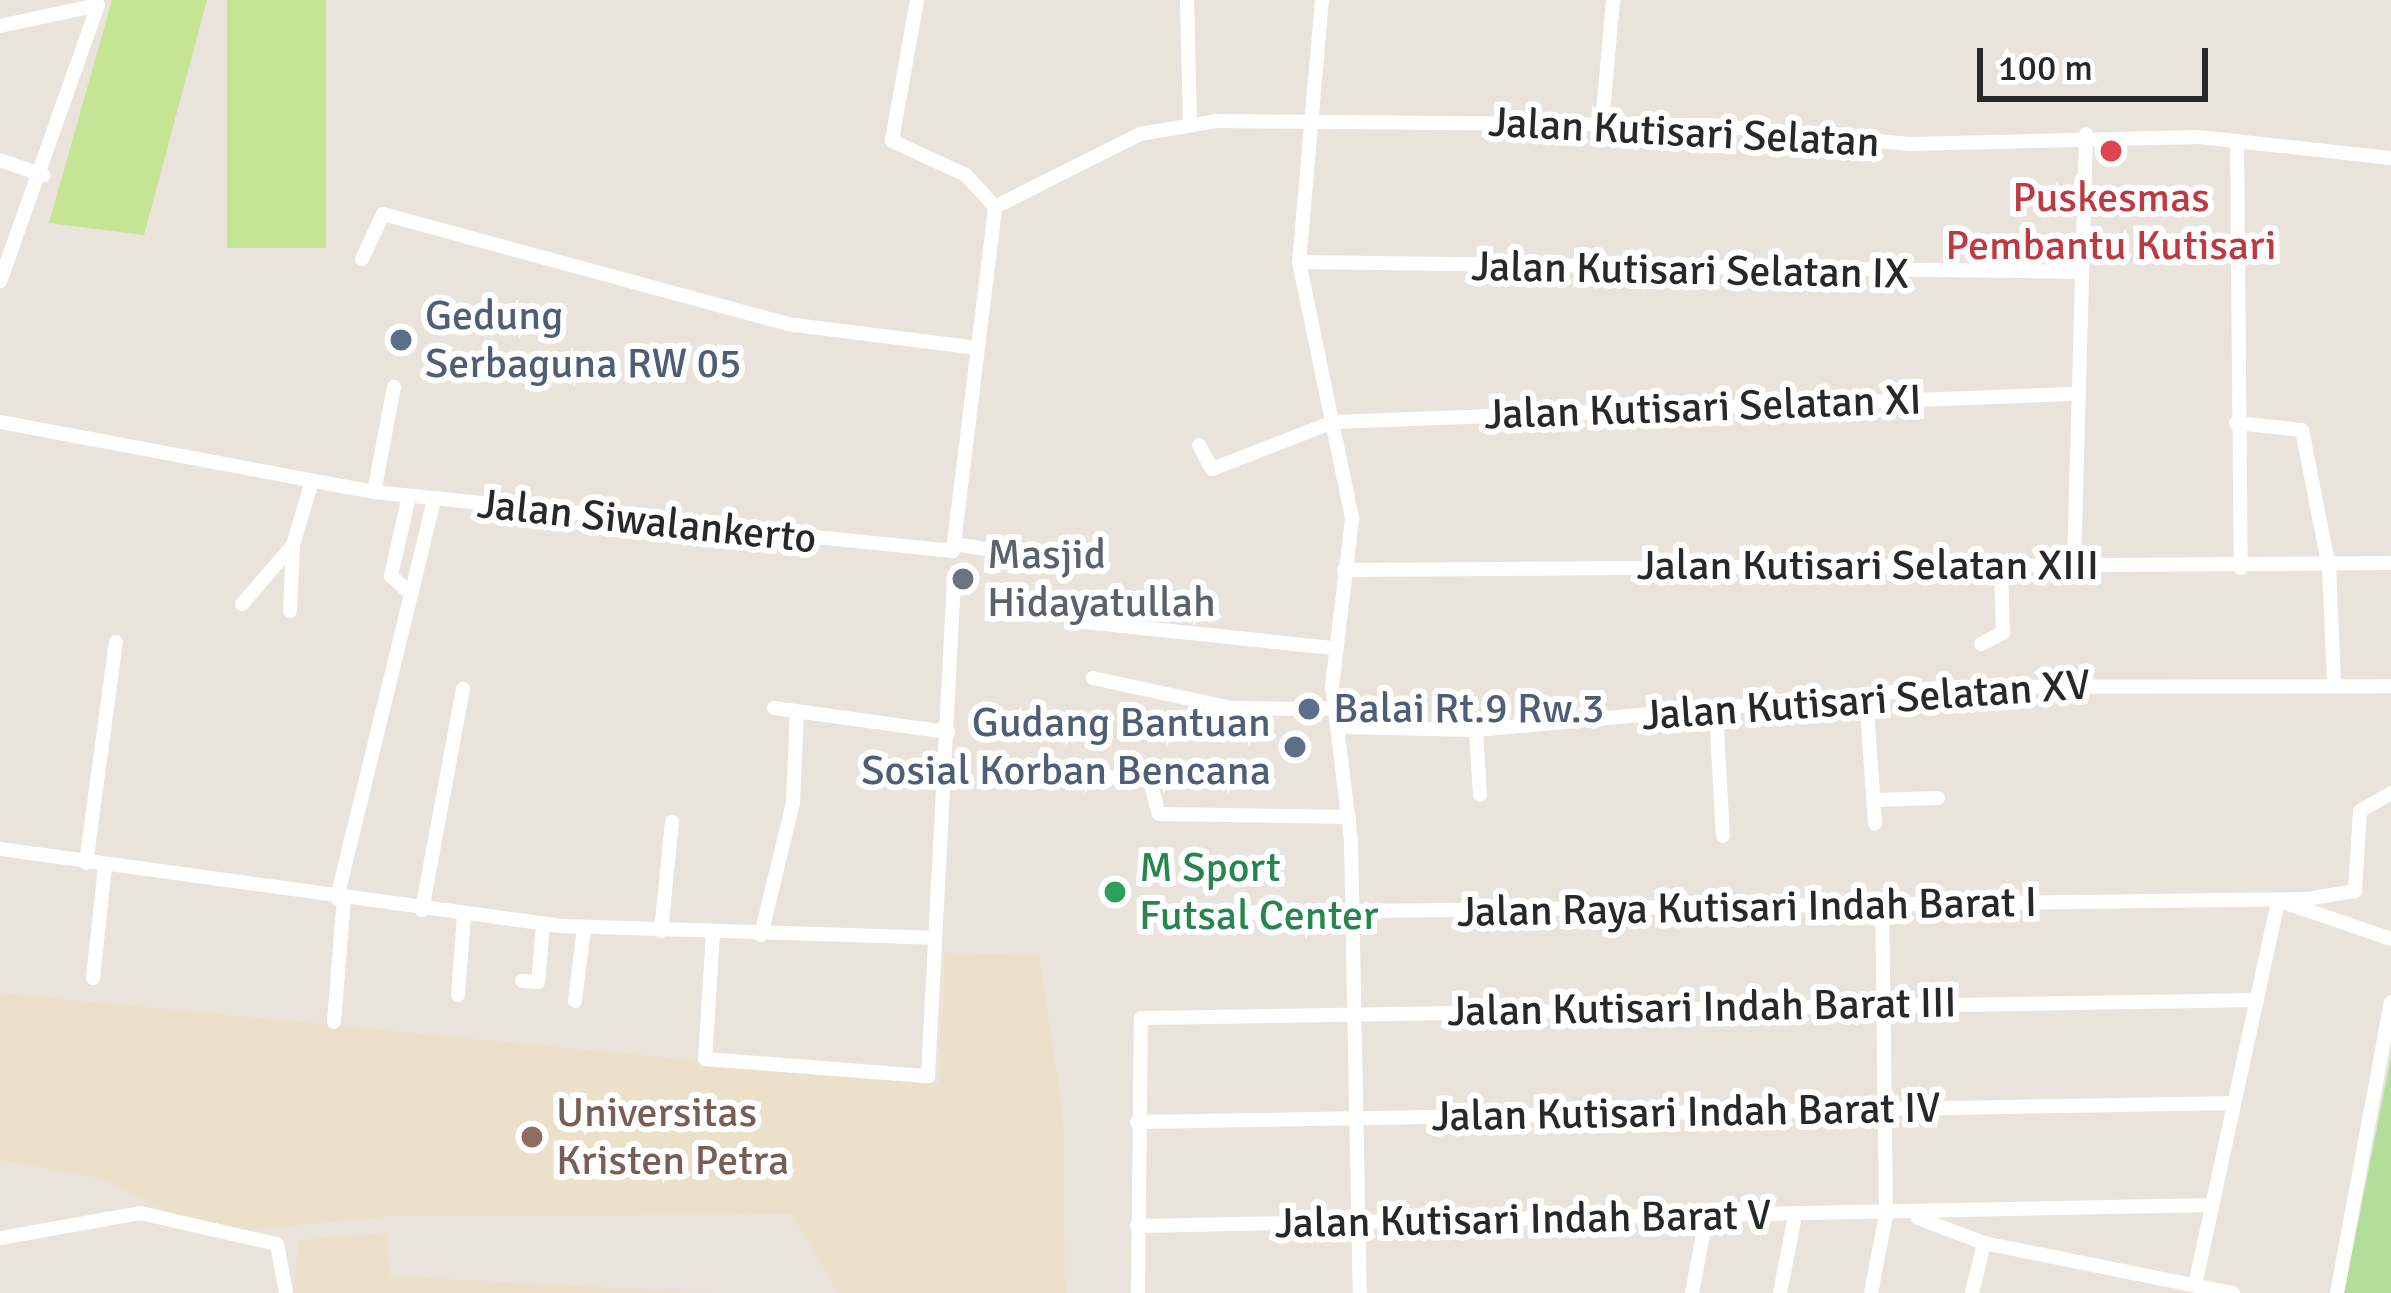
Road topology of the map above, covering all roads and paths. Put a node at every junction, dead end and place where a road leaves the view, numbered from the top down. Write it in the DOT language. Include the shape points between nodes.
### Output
graph roads {
  1 [pos="917,0"];
  2 [pos="1187,0"];
  3 [pos="1322,0"];
  4 [pos="1613,0"];
  5 [pos="0,26"];
  6 [pos="1316,120"];
  7 [pos="1602,124"];
  8 [pos="1190,125"];
  9 [pos="2086,134"];
  10 [pos="2237,141"];
  11 [pos="2391,158"];
  12 [pos="0,160"];
  13 [pos="43,175"];
  14 [pos="995,207"];
  15 [pos="362,259"];
  16 [pos="1299,262"];
  17 [pos="2080,272"];
  18 [pos="0,281"];
  19 [pos="970,347"];
  20 [pos="394,387"];
  21 [pos="2073,394"];
  22 [pos="0,422"];
  23 [pos="1333,422"];
  24 [pos="2236,423"];
  25 [pos="1199,446"];
  26 [pos="312,481"];
  27 [pos="374,492"];
  28 [pos="409,496"];
  29 [pos="434,500"];
  30 [pos="293,544"];
  31 [pos="953,547"];
  32 [pos="2391,563"];
  33 [pos="1084,564"];
  34 [pos="2074,564"];
  35 [pos="2001,565"];
  36 [pos="2329,567"];
  37 [pos="2241,568"];
  38 [pos="1345,570"];
  39 [pos="410,592"];
  40 [pos="242,604"];
  41 [pos="290,611"];
  42 [pos="1084,622"];
  43 [pos="116,642"];
  44 [pos="1981,644"];
  45 [pos="1333,648"];
  46 [pos="1093,678"];
  47 [pos="2334,680"];
  48 [pos="2391,686"];
  49 [pos="463,689"];
  50 [pos="1866,695"];
  51 [pos="774,708"];
  52 [pos="1334,708"];
  53 [pos="797,712"];
  54 [pos="1716,712"];
  55 [pos="1342,728"];
  56 [pos="1477,730"];
  57 [pos="948,732"];
  58 [pos="1078,774"];
  59 [pos="2391,793"];
  60 [pos="1480,795"];
  61 [pos="1938,797"];
  62 [pos="1875,800"];
  63 [pos="1349,817"];
  64 [pos="672,823"];
  65 [pos="1875,824"];
  66 [pos="1723,836"];
  67 [pos="0,849"];
  68 [pos="86,863"];
  69 [pos="105,866"];
  70 [pos="341,898"];
  71 [pos="2278,901"];
  72 [pos="1882,906"];
  73 [pos="422,910"];
  74 [pos="1215,913"];
  75 [pos="1352,913"];
  76 [pos="464,915"];
  77 [pos="543,924"];
  78 [pos="584,928"];
  79 [pos="661,931"];
  80 [pos="713,933"];
  81 [pos="760,935"];
  82 [pos="935,938"];
  83 [pos="2391,939"];
  84 [pos="93,978"];
  85 [pos="522,981"];
  86 [pos="458,995"];
  87 [pos="2257,1000"];
  88 [pos="575,1001"];
  89 [pos="2391,1001"];
  90 [pos="1884,1005"];
  91 [pos="1354,1013"];
  92 [pos="334,1022"];
  93 [pos="2234,1103"];
  94 [pos="1886,1110"];
  95 [pos="1356,1119"];
  96 [pos="1138,1122"];
  97 [pos="2212,1205"];
  98 [pos="1908,1214"];
  99 [pos="1886,1215"];
  100 [pos="1795,1216"];
  101 [pos="1706,1218"];
  102 [pos="1359,1223"];
  103 [pos="1137,1226"];
  104 [pos="0,1238"];
  105 [pos="1984,1243"];
  106 [pos="2194,1285"];
  107 [pos="286,1293"];
  108 [pos="1138,1293"];
  109 [pos="1360,1293"];
  110 [pos="1692,1293"];
  111 [pos="1780,1293"];
  112 [pos="1870,1293"];
  113 [pos="1972,1293"];
  114 [pos="2234,1293"];
  115 [pos="2337,1293"];
  1 -- 14 [label="street" via="892,141 966,175"];
  2 -- 8 [label="street"];
  3 -- 6 [label="street"];
  4 -- 7 [label="street"];
  5 -- 13 [label="street" via="98,5"];
  6 -- 7 [label="street, Jalan Kutisari Selatan"];
  6 -- 8 [label="street, Jalan Kutisari Selatan"];
  6 -- 16 [label="street"];
  7 -- 9 [label="street, Jalan Kutisari Selatan" via="1910,144"];
  8 -- 14 [label="street, Jalan Kutisari Selatan" via="1140,134"];
  9 -- 10 [label="street, Jalan Kutisari Selatan"];
  9 -- 17 [label="street"];
  10 -- 11 [label="street, Jalan Kutisari Selatan"];
  10 -- 24 [label="street"];
  12 -- 13 [label="street"];
  13 -- 18 [label="street"];
  14 -- 19 [label="street"];
  15 -- 19 [label="street" via="383,214 849,336"];
  16 -- 17 [label="street, Jalan Kutisari Selatan IX"];
  16 -- 23 [label="street"];
  17 -- 21 [label="street"];
  19 -- 31 [label="street"];
  20 -- 27 [label="street"];
  21 -- 23 [label="street, Jalan Kutisari Selatan XI"];
  21 -- 34 [label="street"];
  22 -- 26 [label="street, Jalan Siwalankerto"];
  23 -- 25 [label="street, Jalan Kutisari Selatan XI" via="1212,470"];
  23 -- 38 [label="street" via="1352,519"];
  24 -- 36 [label="street" via="2302,430"];
  24 -- 37 [label="street"];
  26 -- 27 [label="street, Jalan Siwalankerto"];
  26 -- 30 [label="street"];
  27 -- 28 [label="street, Jalan Siwalankerto"];
  28 -- 29 [label="street, Jalan Siwalankerto"];
  28 -- 39 [label="street" via="391,576"];
  29 -- 31 [label="street, Jalan Siwalankerto"];
  29 -- 39 [label="street"];
  30 -- 40 [label="street"];
  30 -- 41 [label="street"];
  31 -- 33 [label="street, Jalan Siwalankerto"];
  31 -- 57 [label="street"];
  32 -- 36 [label="street, Jalan Kutisari Selatan XIII"];
  34 -- 35 [label="street, Jalan Kutisari Selatan XIII"];
  34 -- 37 [label="street, Jalan Kutisari Selatan XIII"];
  35 -- 38 [label="street, Jalan Kutisari Selatan XIII"];
  35 -- 44 [label="street" via="2003,633"];
  36 -- 37 [label="street, Jalan Kutisari Selatan XIII"];
  36 -- 47 [label="street"];
  38 -- 45 [label="street"];
  39 -- 70 [label="street"];
  42 -- 45 [label="street"];
  43 -- 68 [label="street"];
  45 -- 52 [label="street"];
  46 -- 52 [label="street" via="1232,708"];
  47 -- 48 [label="street, Jalan Kutisari Selatan XV"];
  47 -- 50 [label="street, Jalan Kutisari Selatan XV"];
  49 -- 73 [label="street"];
  50 -- 54 [label="street, Jalan Kutisari Selatan XV"];
  50 -- 62 [label="street"];
  51 -- 53 [label="street"];
  52 -- 55 [label="street"];
  53 -- 57 [label="street"];
  53 -- 81 [label="street" via="793,802"];
  54 -- 56 [label="street, Jalan Kutisari Selatan XV"];
  54 -- 66 [label="street"];
  55 -- 56 [label="street, Jalan Kutisari Selatan XV"];
  55 -- 63 [label="street"];
  56 -- 60 [label="street"];
  57 -- 82 [label="street"];
  58 -- 63 [label="street" via="1147,780 1159,814"];
  59 -- 71 [label="street" via="2360,811 2355,891"];
  61 -- 62 [label="street"];
  62 -- 65 [label="street"];
  63 -- 75 [label="street"];
  64 -- 79 [label="street"];
  67 -- 68 [label="street"];
  68 -- 69 [label="street"];
  69 -- 70 [label="street"];
  69 -- 84 [label="street"];
  70 -- 73 [label="street"];
  70 -- 92 [label="street"];
  71 -- 72 [label="street, Jalan Raya Kutisari Indah Barat I"];
  71 -- 83 [label="street"];
  71 -- 87 [label="street"];
  72 -- 75 [label="street, Jalan Raya Kutisari Indah Barat I"];
  72 -- 90 [label="street"];
  73 -- 76 [label="street"];
  74 -- 75 [label="street, Jalan Raya Kutisari Indah Barat I"];
  75 -- 91 [label="street"];
  76 -- 77 [label="street"];
  76 -- 86 [label="street"];
  77 -- 78 [label="street"];
  77 -- 85 [label="street" via="538,982"];
  78 -- 79 [label="street"];
  78 -- 88 [label="street"];
  79 -- 80 [label="street"];
  80 -- 81 [label="street"];
  80 -- 82 [label="street" via="706,1060 926,1076"];
  81 -- 82 [label="street"];
  87 -- 90 [label="street, Jalan Kutisari Indah Barat III"];
  87 -- 93 [label="street"];
  89 -- 115 [label="street"];
  90 -- 91 [label="street, Jalan Kutisari Indah Barat III"];
  90 -- 94 [label="street"];
  91 -- 95 [label="street"];
  91 -- 96 [label="street, Jalan Kutisari Indah Barat III" via="1148,1016 1138,1024"];
  93 -- 94 [label="street, Jalan Kutisari Indah Barat IV"];
  93 -- 97 [label="street"];
  94 -- 95 [label="street, Jalan Kutisari Indah Barat IV"];
  94 -- 99 [label="street"];
  95 -- 96 [label="street, Jalan Kutisari Indah Barat IV"];
  95 -- 102 [label="street"];
  96 -- 103 [label="street"];
  97 -- 98 [label="street, Jalan Kutisari Indah Barat V"];
  97 -- 106 [label="street"];
  98 -- 99 [label="street, Jalan Kutisari Indah Barat V"];
  98 -- 105 [label="street, Jalan Kutisari Indah Barat V"];
  99 -- 100 [label="street, Jalan Kutisari Indah Barat V"];
  99 -- 112 [label="street"];
  100 -- 101 [label="street, Jalan Kutisari Indah Barat V"];
  100 -- 111 [label="street"];
  101 -- 102 [label="street, Jalan Kutisari Indah Barat V"];
  101 -- 110 [label="street"];
  102 -- 103 [label="street, Jalan Kutisari Indah Barat V"];
  102 -- 109 [label="street"];
  103 -- 108 [label="street"];
  104 -- 107 [label="street" via="130,1211 277,1244"];
  105 -- 106 [label="street, Jalan Kutisari Indah Barat V"];
  105 -- 113 [label="street"];
  106 -- 114 [label="street, Jalan Kutisari Indah Barat V"];
}
